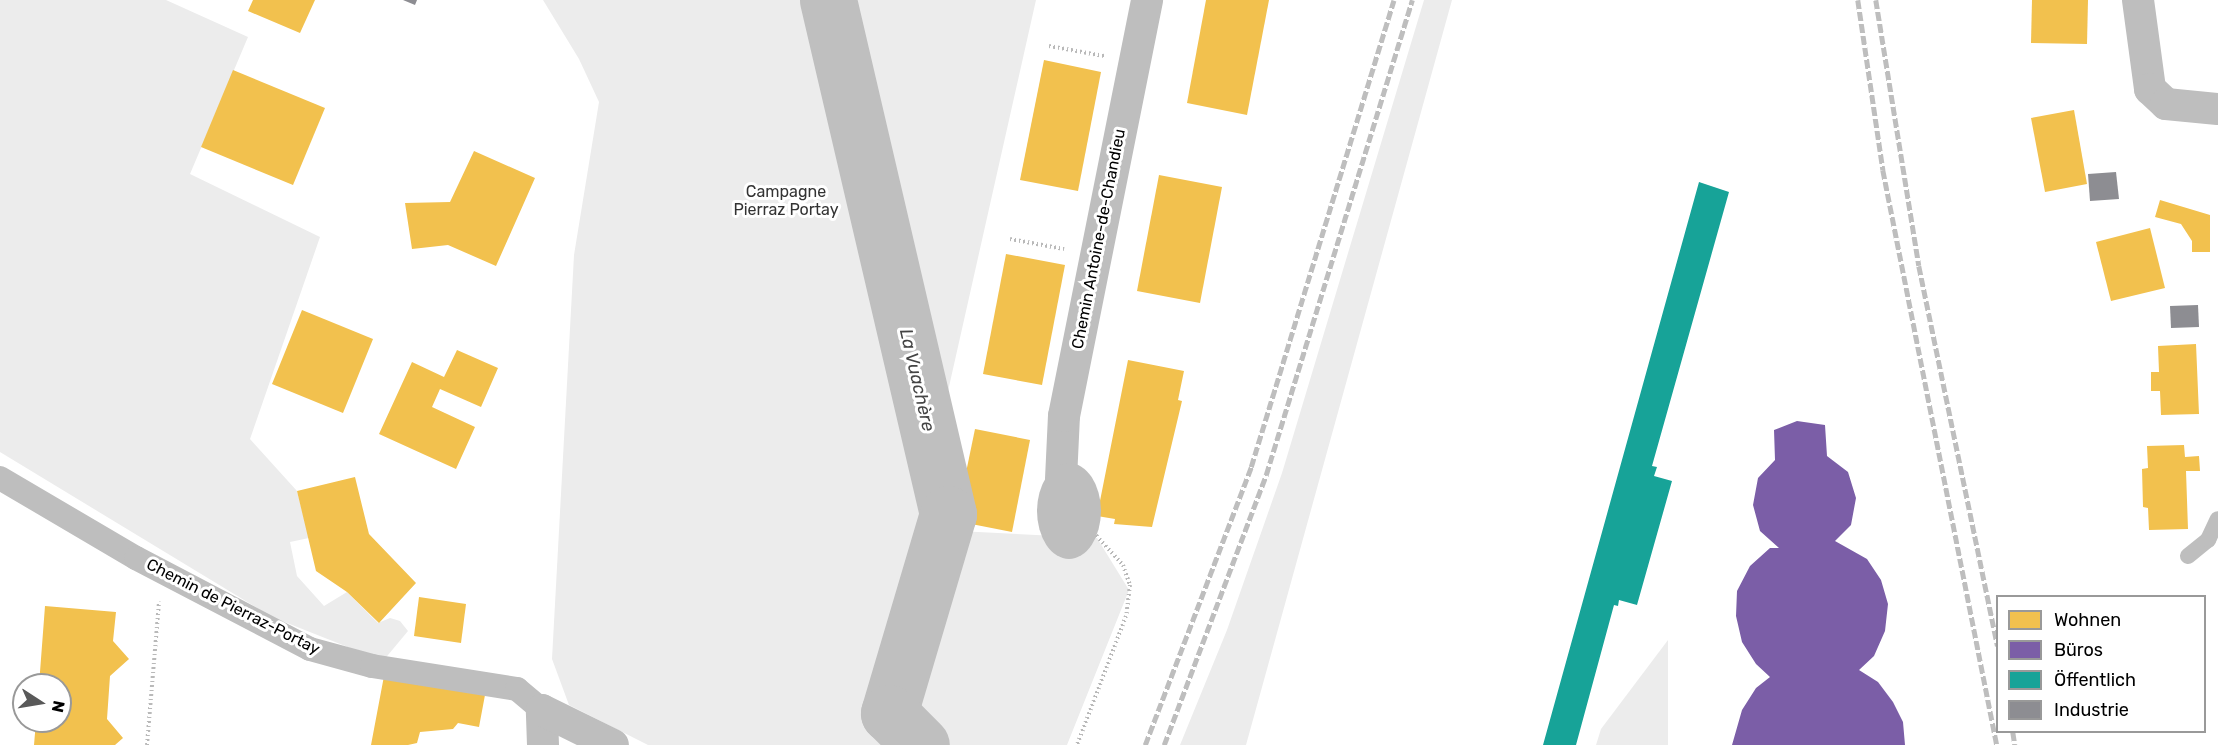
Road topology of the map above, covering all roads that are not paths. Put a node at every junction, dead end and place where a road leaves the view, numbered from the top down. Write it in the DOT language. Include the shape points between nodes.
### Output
graph roads {
  1 [pos="1147,0"];
  2 [pos="2138,0"];
  3 [pos="2218,109"];
  4 [pos="0,478"];
  5 [pos="1065,491"];
  6 [pos="2218,519"];
  7 [pos="2188,556"];
  8 [pos="542,710"];
  9 [pos="543,745"];
  10 [pos="613,745"];
  1 -- 5 [label="street, Chemin Antoine-de-Chandieu" via="1064,416"];
  2 -- 3 [label="street" via="2150,89 2166,104"];
  4 -- 8 [label="street, Chemin de Pierraz-Portay" via="136,558 310,649 372,666 517,689"];
  6 -- 7 [label="lane" via="2208,540"];
  8 -- 9 [label="street"];
  8 -- 10 [label="street, Chemin de Pierraz-Portay"];
}
